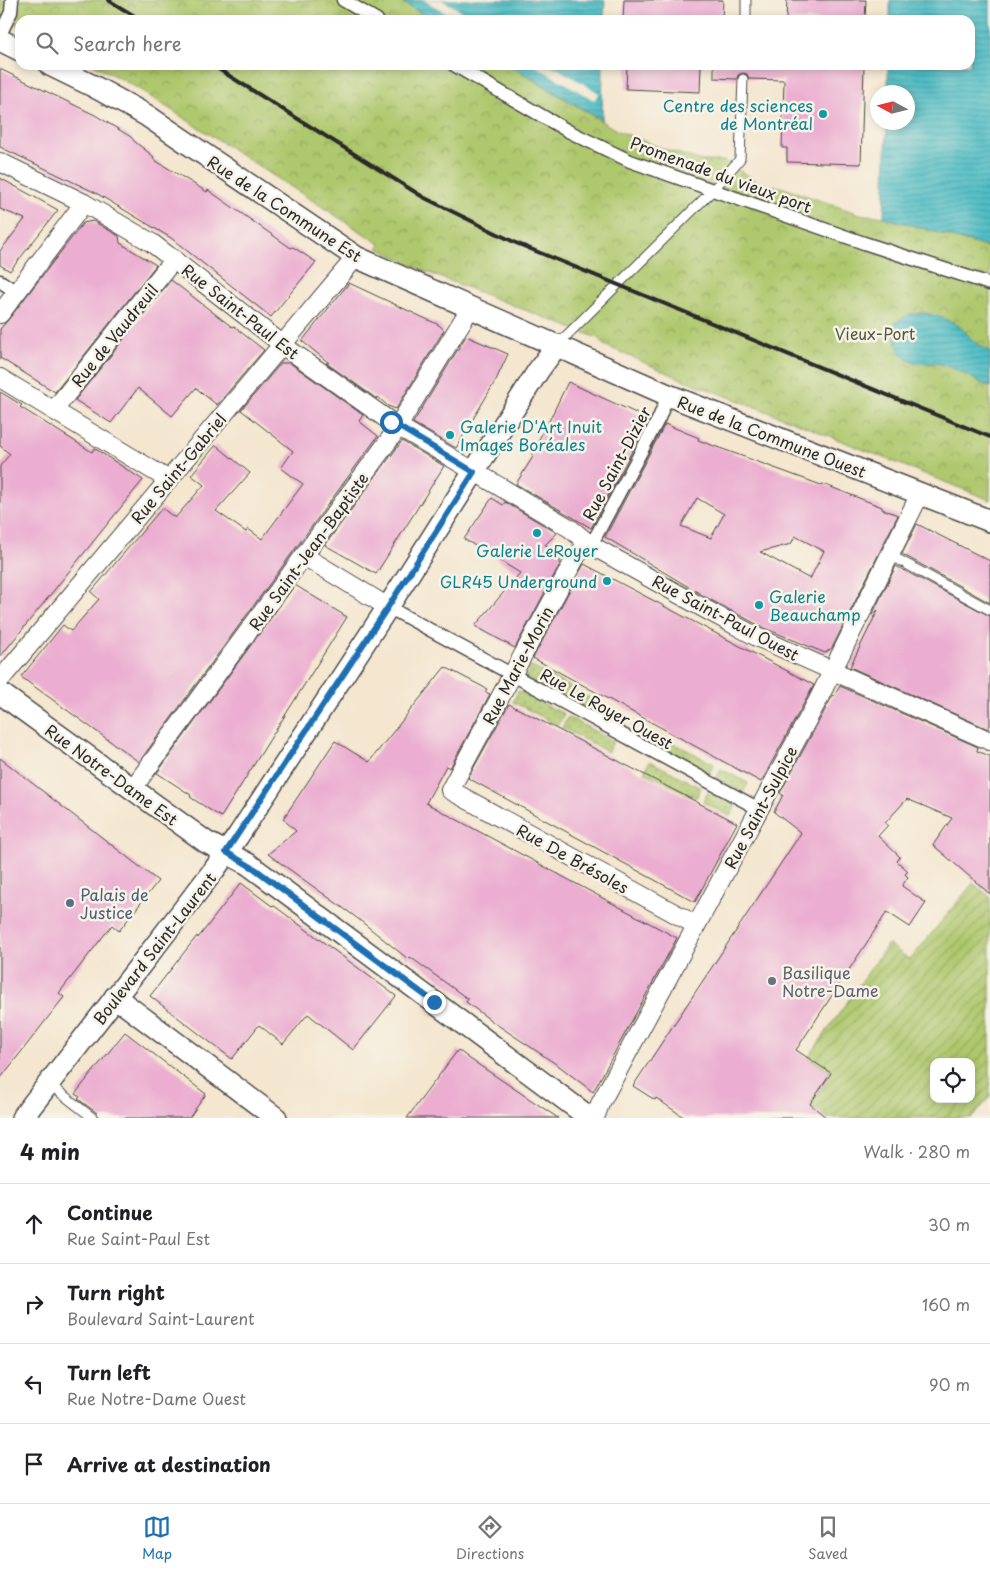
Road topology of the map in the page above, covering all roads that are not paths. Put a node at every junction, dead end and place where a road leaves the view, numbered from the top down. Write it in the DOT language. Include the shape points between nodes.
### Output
graph roads {
  1 [pos="12,0"];
  2 [pos="344,0"];
  3 [pos="746,0"];
  4 [pos="369,15"];
  5 [pos="746,15"];
  6 [pos="0,35"];
  7 [pos="0,40"];
  8 [pos="15,48"];
  9 [pos="60,70"];
  10 [pos="462,70"];
  11 [pos="743,79"];
  12 [pos="0,162"];
  13 [pos="713,190"];
  14 [pos="84,203"];
  15 [pos="356,256"];
  16 [pos="174,260"];
  17 [pos="0,281"];
  18 [pos="990,284"];
  19 [pos="16,292"];
  20 [pos="471,307"];
  21 [pos="0,314"];
  22 [pos="283,344"];
  23 [pos="557,346"];
  24 [pos="0,378"];
  25 [pos="668,396"];
  26 [pos="54,410"];
  27 [pos="398,427"];
  28 [pos="474,472"];
  29 [pos="169,480"];
  30 [pos="920,494"];
  31 [pos="990,521"];
  32 [pos="589,544"];
  33 [pos="890,555"];
  34 [pos="304,556"];
  35 [pos="388,607"];
  36 [pos="990,610"];
  37 [pos="832,671"];
  38 [pos="512,675"];
  39 [pos="0,680"];
  40 [pos="0,693"];
  41 [pos="990,741"];
  42 [pos="133,788"];
  43 [pos="450,790"];
  44 [pos="758,809"];
  45 [pos="226,852"];
  46 [pos="696,925"];
  47 [pos="116,997"];
  48 [pos="49,1084"];
  49 [pos="22,1118"];
  50 [pos="93,1118"];
  51 [pos="276,1118"];
  52 [pos="590,1118"];
  53 [pos="595,1118"];
  1 -- 6 [label="street" via="11,12"];
  2 -- 4 [label="street"];
  3 -- 5 [label="lane"];
  7 -- 8 [label="street"];
  9 -- 15 [label="street, Rue de la Commune Est" via="146,115"];
  10 -- 13 [label="street, Promenade du vieux port" via="539,115 630,161"];
  11 -- 13 [label="lane" via="740,159"];
  12 -- 14 [label="street, Rue Saint-Paul Est"];
  13 -- 18 [label="street, Promenade du vieux port"];
  13 -- 23 [label="lane"];
  14 -- 16 [label="street, Rue Saint-Paul Est" via="152,243"];
  14 -- 19 [label="street"];
  15 -- 20 [label="street, Rue de la Commune Est"];
  15 -- 22 [label="street, Rue Saint-Gabriel"];
  16 -- 22 [label="street, Rue Saint-Paul Est"];
  16 -- 26 [label="street, Rue de Vaudreuil"];
  17 -- 19 [label="street"];
  19 -- 21 [label="street"];
  20 -- 23 [label="street, Rue de la Commune Est"];
  20 -- 27 [label="street, Rue Saint-Jean-Baptiste"];
  22 -- 27 [label="street, Rue Saint-Paul Est"];
  22 -- 29 [label="street, Rue Saint-Gabriel"];
  23 -- 25 [label="street, Rue de la Commune Ouest"];
  23 -- 28 [label="street, Boulevard Saint-Laurent"];
  24 -- 26 [label="street"];
  25 -- 30 [label="street, Rue de la Commune Ouest"];
  25 -- 32 [label="street, Rue Saint-Dizier"];
  26 -- 29 [label="street"];
  27 -- 28 [label="street, Rue Saint-Paul Est"];
  27 -- 34 [label="street, Rue Saint-Jean-Baptiste"];
  28 -- 32 [label="street, Rue Saint-Paul Ouest" via="571,529"];
  28 -- 35 [label="street, Boulevard Saint-Laurent"];
  29 -- 39 [label="street, Rue Saint-Gabriel"];
  30 -- 31 [label="street, Rue de la Commune Ouest"];
  30 -- 33 [label="street, Rue Saint-Sulpice"];
  32 -- 37 [label="street, Rue Saint-Paul Ouest" via="721,618"];
  32 -- 38 [label="street, Rue Marie-Morin" via="577,555"];
  33 -- 36 [label="lane"];
  33 -- 37 [label="street, Rue Saint-Sulpice"];
  34 -- 35 [label="street"];
  34 -- 42 [label="street, Rue Saint-Jean-Baptiste"];
  35 -- 38 [label="street, Rue Le Royer Ouest"];
  35 -- 45 [label="street, Boulevard Saint-Laurent"];
  37 -- 41 [label="street, Rue Saint-Paul Ouest"];
  37 -- 44 [label="street, Rue Saint-Sulpice"];
  38 -- 43 [label="street, Rue Marie-Morin"];
  38 -- 44 [label="street, Rue Le Royer Ouest"];
  40 -- 42 [label="street, Rue Notre-Dame Est"];
  42 -- 45 [label="street, Rue Notre-Dame Est" via="206,842"];
  43 -- 46 [label="street, Rue De Brésoles"];
  44 -- 46 [label="street, Rue Saint-Sulpice"];
  45 -- 47 [label="street, Boulevard Saint-Laurent"];
  45 -- 52 [label="street, Rue Notre-Dame Est" via="255,869"];
  46 -- 53 [label="street, Rue Saint-Sulpice"];
  47 -- 48 [label="street, Boulevard Saint-Laurent"];
  47 -- 51 [label="street"];
  48 -- 49 [label="street, Boulevard Saint-Laurent"];
  48 -- 50 [label="lane"];
}
